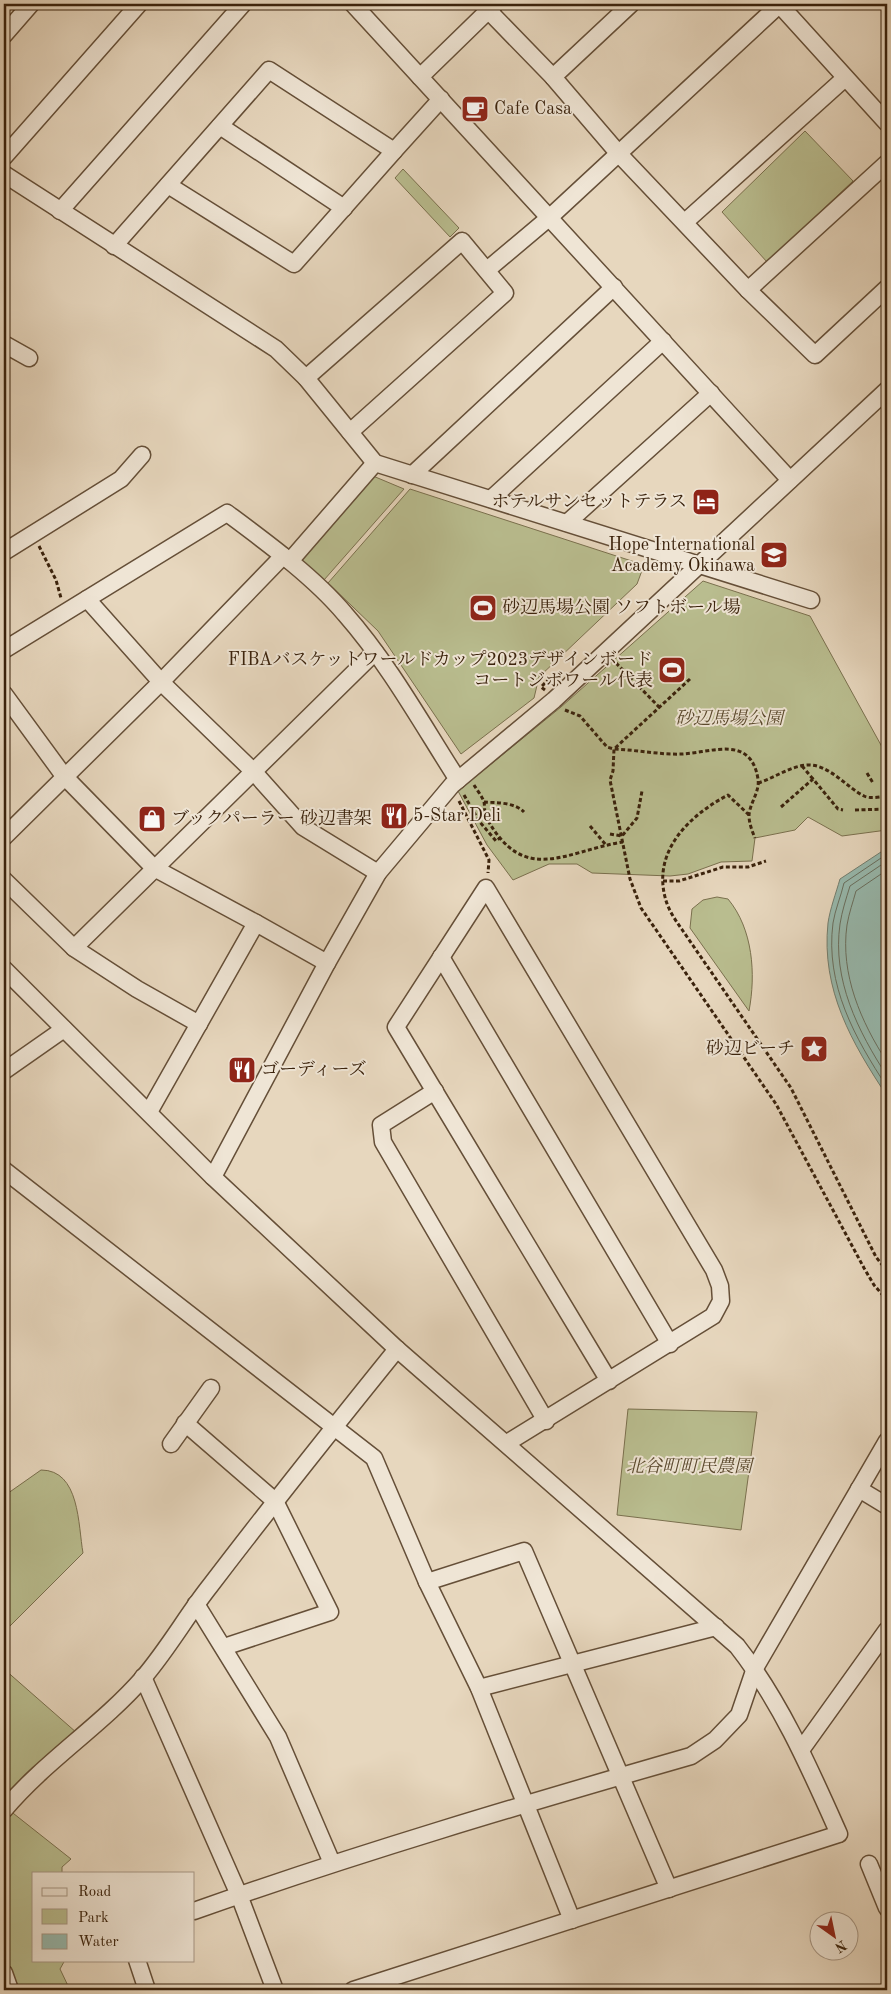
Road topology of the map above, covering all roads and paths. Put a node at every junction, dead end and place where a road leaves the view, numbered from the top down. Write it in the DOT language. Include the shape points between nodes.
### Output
graph roads {
  1 [pos="31,4"];
  2 [pos="139,4"];
  3 [pos="243,4"];
  4 [pos="354,4"];
  5 [pos="631,4"];
  6 [pos="779,4"];
  7 [pos="489,6"];
  8 [pos="4,35"];
  9 [pos="420,77"];
  10 [pos="552,77"];
  11 [pos="846,78"];
  12 [pos="441,99"];
  13 [pos="887,123"];
  14 [pos="220,126"];
  15 [pos="394,151"];
  16 [pos="619,154"];
  17 [pos="4,157"];
  18 [pos="887,163"];
  19 [pos="4,174"];
  20 [pos="168,185"];
  21 [pos="344,208"];
  22 [pos="60,211"];
  23 [pos="550,217"];
  24 [pos="685,222"];
  25 [pos="114,246"];
  26 [pos="487,270"];
  27 [pos="614,287"];
  28 [pos="887,288"];
  29 [pos="748,290"];
  30 [pos="663,341"];
  31 [pos="4,344"];
  32 [pos="30,358"];
  33 [pos="306,378"];
  34 [pos="887,390"];
  35 [pos="711,393"];
  36 [pos="350,432"];
  37 [pos="142,455"];
  38 [pos="376,463"];
  39 [pos="412,474"];
  40 [pos="790,480"];
  41 [pos="491,499"];
  42 [pos="567,523"];
  43 [pos="31,535"];
  44 [pos="4,552"];
  45 [pos="286,559"];
  46 [pos="698,565"];
  47 [pos="87,599"];
  48 [pos="811,600"];
  49 [pos="71,609"];
  50 [pos="4,650"];
  51 [pos="376,652"];
  52 [pos="606,652"];
  53 [pos="550,679"];
  54 [pos="690,679"];
  55 [pos="641,681"];
  56 [pos="161,682"];
  57 [pos="636,685"];
  58 [pos="4,694"];
  59 [pos="554,700"];
  60 [pos="660,708"];
  61 [pos="614,749"];
  62 [pos="802,766"];
  63 [pos="253,771"];
  64 [pos="867,773"];
  65 [pos="64,776"];
  66 [pos="813,779"];
  67 [pos="455,782"];
  68 [pos="758,783"];
  69 [pos="873,783"];
  70 [pos="474,785"];
  71 [pos="642,790"];
  72 [pos="887,796"];
  73 [pos="484,802"];
  74 [pos="781,807"];
  75 [pos="887,809"];
  76 [pos="843,810"];
  77 [pos="855,810"];
  78 [pos="524,812"];
  79 [pos="749,815"];
  80 [pos="590,826"];
  81 [pos="610,834"];
  82 [pos="622,836"];
  83 [pos="4,837"];
  84 [pos="500,838"];
  85 [pos="755,838"];
  86 [pos="623,842"];
  87 [pos="606,845"];
  88 [pos="766,861"];
  89 [pos="154,868"];
  90 [pos="378,873"];
  91 [pos="4,880"];
  92 [pos="663,881"];
  93 [pos="486,888"];
  94 [pos="256,923"];
  95 [pos="74,948"];
  96 [pos="441,957"];
  97 [pos="327,963"];
  98 [pos="4,970"];
  99 [pos="199,1024"];
  100 [pos="64,1029"];
  101 [pos="4,1072"];
  102 [pos="435,1091"];
  103 [pos="149,1112"];
  104 [pos="4,1170"];
  105 [pos="214,1177"];
  106 [pos="887,1271"];
  107 [pos="887,1300"];
  108 [pos="670,1344"];
  109 [pos="397,1349"];
  110 [pos="609,1381"];
  111 [pos="211,1388"];
  112 [pos="546,1421"];
  113 [pos="184,1423"];
  114 [pos="332,1427"];
  115 [pos="887,1441"];
  116 [pos="507,1443"];
  117 [pos="170,1444"];
  118 [pos="859,1489"];
  119 [pos="275,1501"];
  120 [pos="887,1506"];
  121 [pos="427,1582"];
  122 [pos="196,1604"];
  123 [pos="716,1627"];
  124 [pos="887,1630"];
  125 [pos="224,1647"];
  126 [pos="572,1664"];
  127 [pos="755,1668"];
  128 [pos="143,1677"];
  129 [pos="479,1688"];
  130 [pos="801,1750"];
  131 [pos="622,1776"];
  132 [pos="524,1803"];
  133 [pos="4,1810"];
  134 [pos="332,1863"];
  135 [pos="869,1864"];
  136 [pos="669,1889"];
  137 [pos="238,1895"];
  138 [pos="887,1908"];
  139 [pos="195,1911"];
  140 [pos="572,1920"];
  141 [pos="138,1962"];
  142 [pos="4,1973"];
  143 [pos="10,1990"];
  144 [pos="148,1990"];
  145 [pos="275,1990"];
  146 [pos="353,1990"];
  1 -- 8 [label="street"];
  2 -- 17 [label="street"];
  3 -- 22 [label="street"];
  4 -- 9 [label="street"];
  5 -- 10 [label="street"];
  6 -- 11 [label="street"];
  6 -- 16 [label="street"];
  7 -- 9 [label="street"];
  7 -- 10 [label="street"];
  9 -- 12 [label="street"];
  10 -- 16 [label="street"];
  11 -- 13 [label="street"];
  11 -- 24 [label="street"];
  12 -- 15 [label="street"];
  12 -- 23 [label="street"];
  14 -- 15 [label="street" via="269,70"];
  14 -- 20 [label="street"];
  14 -- 21 [label="street"];
  15 -- 21 [label="street"];
  16 -- 23 [label="street"];
  16 -- 24 [label="street"];
  18 -- 29 [label="street"];
  19 -- 22 [label="street"];
  20 -- 21 [label="street" via="294,264"];
  20 -- 25 [label="street"];
  22 -- 25 [label="street"];
  23 -- 26 [label="street"];
  23 -- 27 [label="street"];
  24 -- 29 [label="street"];
  25 -- 33 [label="street" via="276,350"];
  26 -- 33 [label="street" via="462,241"];
  26 -- 36 [label="street" via="506,293"];
  27 -- 30 [label="street"];
  27 -- 39 [label="street"];
  28 -- 29 [label="street" via="815,355"];
  30 -- 35 [label="street"];
  30 -- 41 [label="street"];
  31 -- 32 [label="street"];
  33 -- 36 [label="street"];
  34 -- 40 [label="street"];
  35 -- 40 [label="street"];
  35 -- 42 [label="street"];
  36 -- 38 [label="street"];
  37 -- 43 [label="street" via="121,480"];
  38 -- 39 [label="street"];
  38 -- 45 [label="street"];
  39 -- 41 [label="street"];
  40 -- 46 [label="street"];
  41 -- 42 [label="street"];
  42 -- 46 [label="street"];
  43 -- 44 [label="street"];
  43 -- 49 [label="path" via="42,550 63,603"];
  45 -- 47 [label="street" via="227,513"];
  45 -- 51 [label="street" via="344,612"];
  45 -- 56 [label="street"];
  46 -- 48 [label="street"];
  46 -- 52 [label="street"];
  47 -- 49 [label="street"];
  47 -- 56 [label="street"];
  49 -- 50 [label="street"];
  51 -- 63 [label="street"];
  51 -- 67 [label="street"];
  52 -- 57 [label="path"];
  52 -- 59 [label="street"];
  53 -- 59 [label="path" via="541,686"];
  54 -- 60 [label="path"];
  55 -- 57 [label="path"];
  56 -- 63 [label="street"];
  56 -- 65 [label="street"];
  57 -- 60 [label="path"];
  58 -- 65 [label="street"];
  59 -- 61 [label="path" via="564,710 580,716 607,747"];
  59 -- 67 [label="street"];
  60 -- 61 [label="path"];
  61 -- 68 [label="path" via="684,754 722,748 735,750 746,754 756,766"];
  61 -- 82 [label="path" via="610,780"];
  62 -- 66 [label="path"];
  62 -- 68 [label="path"];
  62 -- 72 [label="path" via="808,765 832,774 865,797"];
  63 -- 89 [label="street"];
  63 -- 90 [label="street" via="303,826"];
  64 -- 69 [label="path"];
  65 -- 83 [label="street"];
  65 -- 89 [label="street"];
  66 -- 74 [label="path"];
  66 -- 76 [label="path" via="838,809"];
  67 -- 84 [label="path" via="479,821 496,841"];
  67 -- 90 [label="street"];
  67 -- 93 [label="path" via="489,860"];
  68 -- 79 [label="path"];
  70 -- 73 [label="path"];
  71 -- 82 [label="path" via="637,818"];
  73 -- 78 [label="path" via="507,804"];
  73 -- 84 [label="path" via="485,815"];
  75 -- 77 [label="path"];
  79 -- 85 [label="path"];
  79 -- 92 [label="path" via="728,795 682,828 667,857"];
  80 -- 87 [label="path"];
  81 -- 82 [label="path"];
  82 -- 86 [label="path"];
  84 -- 87 [label="path" via="516,852 547,861"];
  86 -- 87 [label="path"];
  86 -- 107 [label="path" via="630,879 642,908 776,1104 864,1268"];
  88 -- 92 [label="path" via="748,867 723,866 678,881"];
  89 -- 94 [label="street"];
  89 -- 95 [label="street"];
  90 -- 97 [label="street"];
  91 -- 95 [label="street"];
  92 -- 106 [label="path" via="670,911 791,1088 876,1257"];
  93 -- 96 [label="street"];
  93 -- 108 [label="street" via="714,1270 721,1301 712,1316"];
  94 -- 97 [label="street"];
  94 -- 99 [label="street"];
  95 -- 99 [label="street"];
  96 -- 102 [label="street" via="396,1027"];
  96 -- 108 [label="street"];
  97 -- 105 [label="street"];
  98 -- 100 [label="street"];
  99 -- 103 [label="street"];
  100 -- 101 [label="street"];
  100 -- 103 [label="street"];
  102 -- 110 [label="street"];
  102 -- 112 [label="street" via="381,1125 383,1142"];
  103 -- 105 [label="street"];
  104 -- 114 [label="street"];
  105 -- 109 [label="street"];
  108 -- 110 [label="street"];
  109 -- 114 [label="street"];
  109 -- 116 [label="street"];
  110 -- 112 [label="street"];
  111 -- 113 [label="street"];
  112 -- 116 [label="street"];
  113 -- 117 [label="street"];
  113 -- 119 [label="street"];
  114 -- 119 [label="street"];
  114 -- 121 [label="street" via="374,1458"];
  115 -- 118 [label="street"];
  116 -- 123 [label="street"];
  118 -- 120 [label="street"];
  118 -- 127 [label="street"];
  119 -- 122 [label="street"];
  119 -- 125 [label="street" via="330,1612"];
  121 -- 126 [label="street" via="524,1551"];
  121 -- 129 [label="street"];
  122 -- 125 [label="street"];
  122 -- 128 [label="street"];
  123 -- 126 [label="street"];
  123 -- 127 [label="street"];
  124 -- 130 [label="street"];
  125 -- 134 [label="street" via="278,1737"];
  126 -- 129 [label="street"];
  126 -- 131 [label="street"];
  127 -- 130 [label="street"];
  127 -- 131 [label="street" via="739,1715 715,1740 692,1756"];
  128 -- 133 [label="street" via="26,1784"];
  128 -- 137 [label="street"];
  129 -- 132 [label="street"];
  130 -- 136 [label="street" via="839,1834"];
  131 -- 132 [label="street"];
  131 -- 136 [label="street"];
  132 -- 134 [label="street"];
  132 -- 140 [label="street"];
  134 -- 137 [label="street"];
  135 -- 138 [label="street"];
  136 -- 140 [label="street"];
  137 -- 139 [label="street"];
  137 -- 145 [label="street"];
  140 -- 146 [label="street"];
  141 -- 144 [label="street"];
  142 -- 143 [label="street"];
}
